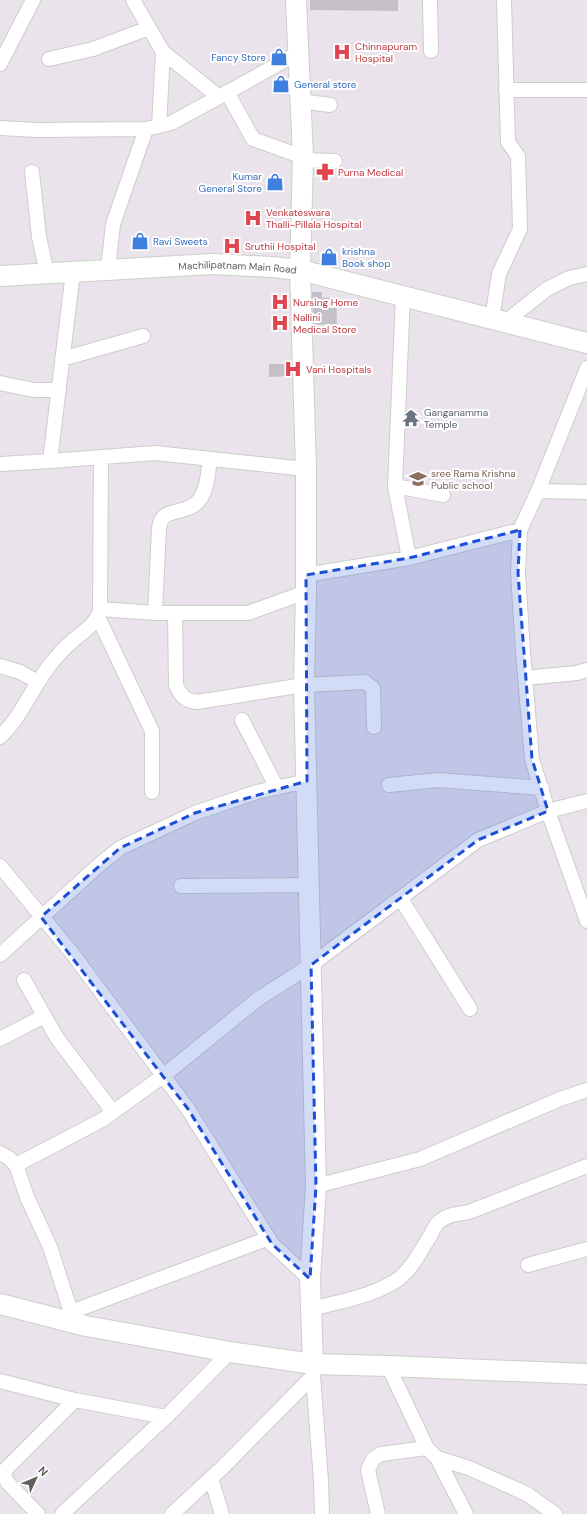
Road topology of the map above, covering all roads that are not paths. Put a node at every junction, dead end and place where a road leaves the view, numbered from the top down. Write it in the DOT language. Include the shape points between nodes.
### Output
graph roads {
  1 [pos="33,0"];
  2 [pos="133,0"];
  3 [pos="296,0"];
  4 [pos="430,0"];
  5 [pos="504,0"];
  6 [pos="149,28"];
  7 [pos="431,51"];
  8 [pos="163,52"];
  9 [pos="298,53"];
  10 [pos="49,59"];
  11 [pos="0,64"];
  12 [pos="506,90"];
  13 [pos="587,90"];
  14 [pos="223,94"];
  15 [pos="300,101"];
  16 [pos="330,104"];
  17 [pos="0,128"];
  18 [pos="152,128"];
  19 [pos="302,158"];
  20 [pos="335,161"];
  21 [pos="32,172"];
  22 [pos="108,270"];
  23 [pos="300,270"];
  24 [pos="73,272"];
  25 [pos="47,273"];
  26 [pos="587,274"];
  27 [pos="0,276"];
  28 [pos="403,296"];
  29 [pos="498,321"];
  30 [pos="143,336"];
  31 [pos="587,343"];
  32 [pos="62,359"];
  33 [pos="587,368"];
  34 [pos="0,383"];
  35 [pos="58,390"];
  36 [pos="101,457"];
  37 [pos="210,459"];
  38 [pos="50,461"];
  39 [pos="0,464"];
  40 [pos="306,468"];
  41 [pos="395,486"];
  42 [pos="538,491"];
  43 [pos="587,492"];
  44 [pos="443,495"];
  45 [pos="520,530"];
  46 [pos="409,558"];
  47 [pos="306,584"];
  48 [pos="99,613"];
  49 [pos="155,613"];
  50 [pos="174,613"];
  51 [pos="0,666"];
  52 [pos="587,670"];
  53 [pos="525,678"];
  54 [pos="38,682"];
  55 [pos="304,685"];
  56 [pos="242,720"];
  57 [pos="374,727"];
  58 [pos="0,736"];
  59 [pos="307,781"];
  60 [pos="389,785"];
  61 [pos="277,788"];
  62 [pos="542,788"];
  63 [pos="152,792"];
  64 [pos="587,802"];
  65 [pos="548,811"];
  66 [pos="0,866"];
  67 [pos="308,885"];
  68 [pos="181,886"];
  69 [pos="401,899"];
  70 [pos="41,918"];
  71 [pos="587,921"];
  72 [pos="0,955"];
  73 [pos="311,965"];
  74 [pos="24,980"];
  75 [pos="470,1008"];
  76 [pos="44,1016"];
  77 [pos="0,1039"];
  78 [pos="163,1076"];
  79 [pos="587,1090"];
  80 [pos="113,1112"];
  81 [pos="0,1153"];
  82 [pos="16,1165"];
  83 [pos="587,1166"];
  84 [pos="316,1186"];
  85 [pos="269,1238"];
  86 [pos="587,1249"];
  87 [pos="528,1265"];
  88 [pos="310,1279"];
  89 [pos="0,1304"];
  90 [pos="311,1309"];
  91 [pos="71,1312"];
  92 [pos="86,1326"];
  93 [pos="230,1352"];
  94 [pos="388,1366"];
  95 [pos="313,1370"];
  96 [pos="587,1374"];
  97 [pos="0,1381"];
  98 [pos="75,1400"];
  99 [pos="166,1417"];
  100 [pos="427,1448"];
  101 [pos="437,1458"];
  102 [pos="211,1478"];
  103 [pos="38,1514"];
  104 [pos="62,1514"];
  105 [pos="172,1514"];
  106 [pos="222,1514"];
  107 [pos="322,1514"];
  108 [pos="378,1514"];
  109 [pos="466,1514"];
  110 [pos="555,1514"];
  1 -- 11 [label="street"];
  2 -- 6 [label="street"];
  3 -- 9 [label="street, Machilipatnam Main Road"];
  4 -- 7 [label="street"];
  5 -- 12 [label="street"];
  6 -- 8 [label="street"];
  6 -- 10 [label="street" via="93,48"];
  8 -- 14 [label="street"];
  8 -- 18 [label="street"];
  9 -- 14 [label="street"];
  9 -- 15 [label="street, Machilipatnam Main Road"];
  12 -- 13 [label="street"];
  12 -- 29 [label="street" via="508,142 518,156 520,229 499,274"];
  14 -- 18 [label="street" via="171,123"];
  14 -- 19 [label="street" via="253,138"];
  15 -- 16 [label="street"];
  15 -- 19 [label="street, Machilipatnam Main Road"];
  17 -- 18 [label="street"];
  18 -- 22 [label="street" via="114,224"];
  19 -- 20 [label="street"];
  19 -- 23 [label="street, Machilipatnam Main Road"];
  21 -- 25 [label="street" via="39,237"];
  22 -- 23 [label="street, Machilipatnam Main Road" via="212,264"];
  22 -- 24 [label="street, Machilipatnam Main Road"];
  23 -- 28 [label="street"];
  23 -- 40 [label="street"];
  24 -- 25 [label="street, Machilipatnam Main Road"];
  24 -- 32 [label="street"];
  25 -- 27 [label="street, Machilipatnam Main Road"];
  26 -- 29 [label="street" via="569,278 547,289"];
  28 -- 29 [label="street"];
  28 -- 41 [label="street"];
  29 -- 31 [label="street"];
  30 -- 32 [label="street"];
  32 -- 35 [label="street"];
  33 -- 42 [label="street"];
  34 -- 35 [label="street" via="34,390"];
  35 -- 38 [label="street"];
  36 -- 37 [label="street" via="155,453"];
  36 -- 38 [label="street"];
  36 -- 48 [label="street"];
  37 -- 40 [label="street"];
  37 -- 49 [label="street" via="201,498 189,508 166,515 162,519 159,528"];
  38 -- 39 [label="street"];
  40 -- 47 [label="street"];
  41 -- 44 [label="street"];
  41 -- 46 [label="street"];
  42 -- 43 [label="street"];
  42 -- 45 [label="street"];
  45 -- 46 [label="street"];
  45 -- 53 [label="street" via="518,573"];
  46 -- 47 [label="street"];
  47 -- 50 [label="street" via="248,613"];
  47 -- 55 [label="street"];
  48 -- 49 [label="street"];
  48 -- 54 [label="street" via="88,629 68,645"];
  48 -- 63 [label="street" via="152,731"];
  49 -- 50 [label="street"];
  50 -- 55 [label="street" via="176,685 181,695 189,701 197,702"];
  51 -- 54 [label="street" via="20,672"];
  52 -- 53 [label="street"];
  53 -- 62 [label="street" via="532,759"];
  54 -- 58 [label="street" via="22,711"];
  55 -- 57 [label="street" via="365,682 370,684 373,688"];
  55 -- 59 [label="street"];
  56 -- 61 [label="street"];
  59 -- 61 [label="street"];
  59 -- 67 [label="street"];
  60 -- 62 [label="street" via="438,780"];
  61 -- 70 [label="street" via="256,792 195,813 120,848"];
  62 -- 65 [label="street"];
  64 -- 65 [label="street"];
  65 -- 69 [label="street" via="478,840"];
  65 -- 71 [label="street"];
  66 -- 70 [label="street"];
  67 -- 68 [label="street"];
  67 -- 73 [label="street"];
  69 -- 73 [label="street"];
  69 -- 75 [label="street"];
  70 -- 72 [label="street"];
  70 -- 78 [label="street" via="72,953"];
  73 -- 78 [label="street" via="258,999"];
  73 -- 84 [label="street"];
  74 -- 76 [label="street"];
  76 -- 77 [label="street"];
  76 -- 80 [label="street" via="57,1038"];
  78 -- 80 [label="street"];
  78 -- 85 [label="street" via="188,1109"];
  79 -- 84 [label="street" via="420,1159"];
  80 -- 82 [label="street"];
  81 -- 82 [label="street"];
  82 -- 91 [label="street" via="27,1197 50,1247"];
  83 -- 90 [label="street" via="469,1212 448,1216 435,1227 415,1261 401,1277 366,1295"];
  84 -- 88 [label="street"];
  85 -- 88 [label="street" via="272,1244"];
  85 -- 91 [label="street"];
  86 -- 87 [label="street"];
  88 -- 90 [label="street"];
  89 -- 92 [label="street"];
  90 -- 95 [label="street"];
  91 -- 92 [label="street"];
  92 -- 93 [label="street"];
  93 -- 95 [label="street"];
  93 -- 99 [label="street"];
  94 -- 95 [label="street"];
  94 -- 96 [label="street"];
  94 -- 100 [label="street"];
  95 -- 102 [label="street"];
  95 -- 107 [label="street"];
  97 -- 98 [label="street"];
  98 -- 99 [label="street"];
  98 -- 103 [label="street" via="6,1469 4,1476 8,1483"];
  99 -- 104 [label="street"];
  100 -- 101 [label="street"];
  100 -- 108 [label="street" via="382,1454 373,1458 368,1470"];
  101 -- 109 [label="street"];
  101 -- 110 [label="street" via="469,1468 527,1494"];
  102 -- 105 [label="street"];
  102 -- 106 [label="street"];
}
